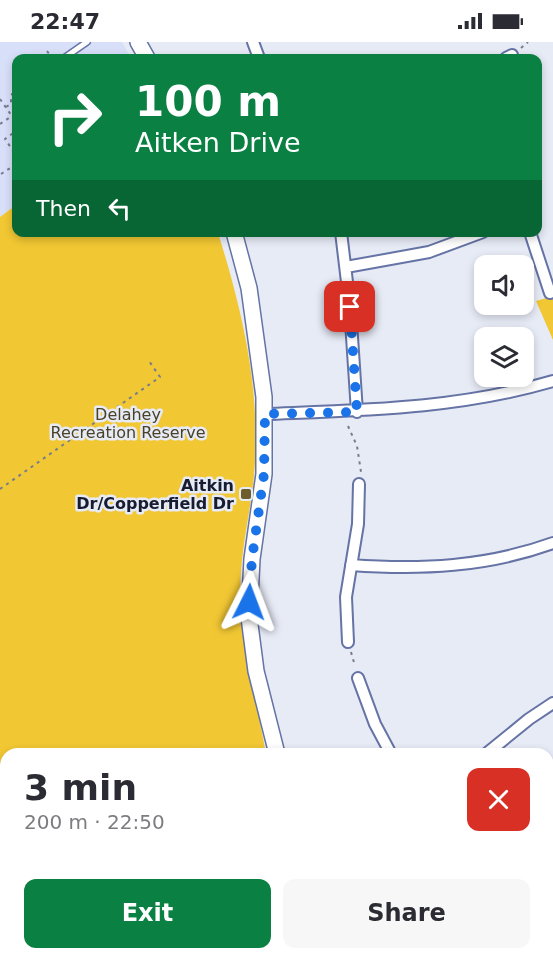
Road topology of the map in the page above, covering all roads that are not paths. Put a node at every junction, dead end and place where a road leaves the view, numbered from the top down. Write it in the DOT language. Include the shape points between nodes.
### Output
graph roads {
  1 [pos="87,42"];
  2 [pos="70,54"];
  3 [pos="235,237"];
  4 [pos="342,237"];
  5 [pos="470,237"];
  6 [pos="532,237"];
  7 [pos="346,267"];
  8 [pos="550,293"];
  9 [pos="553,381"];
  10 [pos="357,412"];
  11 [pos="265,414"];
  12 [pos="358,484"];
  13 [pos="553,543"];
  14 [pos="351,565"];
  15 [pos="348,642"];
  16 [pos="358,678"];
  17 [pos="553,703"];
  18 [pos="278,748"];
  19 [pos="388,748"];
  20 [pos="493,748"];
  1 -- 2 [label="lane"];
  3 -- 11 [label="street" via="255,320"];
  4 -- 7 [label="street"];
  5 -- 7 [label="street" via="429,252"];
  6 -- 8 [label="street"];
  7 -- 10 [label="street"];
  9 -- 10 [label="street" via="471,400"];
  10 -- 11 [label="street"];
  11 -- 18 [label="street" via="264,474 252,559 249,617 256,671"];
  12 -- 14 [label="street" via="358,524"];
  13 -- 14 [label="street" via="477,563 396,568"];
  14 -- 15 [label="street" via="346,597"];
  16 -- 19 [label="street"];
  17 -- 20 [label="street"];
}
